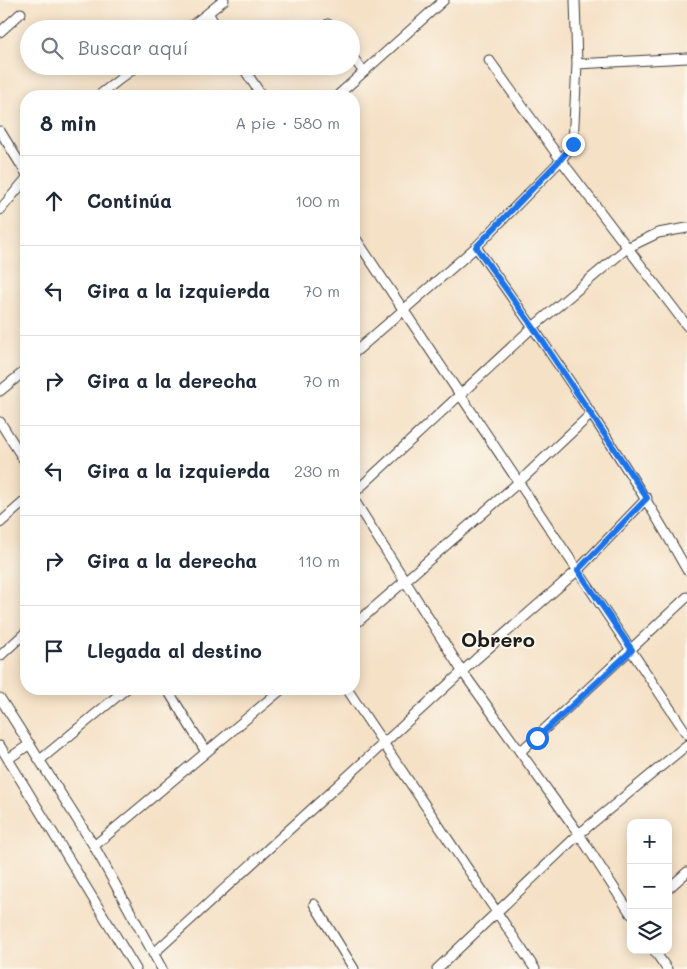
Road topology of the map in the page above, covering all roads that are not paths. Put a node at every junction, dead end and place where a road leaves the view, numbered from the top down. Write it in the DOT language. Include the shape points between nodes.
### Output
graph roads {
  1 [pos="224,0"];
  2 [pos="444,0"];
  3 [pos="575,0"];
  4 [pos="21,13"];
  5 [pos="208,13"];
  6 [pos="199,20"];
  7 [pos="212,20"];
  8 [pos="0,32"];
  9 [pos="687,58"];
  10 [pos="489,60"];
  11 [pos="577,64"];
  12 [pos="360,67"];
  13 [pos="364,72"];
  14 [pos="126,75"];
  15 [pos="248,75"];
  16 [pos="106,90"];
  17 [pos="258,90"];
  18 [pos="344,90"];
  19 [pos="0,131"];
  20 [pos="560,160"];
  21 [pos="20,163"];
  22 [pos="20,186"];
  23 [pos="0,210"];
  24 [pos="687,228"];
  25 [pos="360,245"];
  26 [pos="476,247"];
  27 [pos="627,248"];
  28 [pos="404,309"];
  29 [pos="687,326"];
  30 [pos="533,327"];
  31 [pos="360,348"];
  32 [pos="20,375"];
  33 [pos="0,391"];
  34 [pos="462,395"];
  35 [pos="591,414"];
  36 [pos="0,422"];
  37 [pos="20,454"];
  38 [pos="519,482"];
  39 [pos="360,488"];
  40 [pos="647,498"];
  41 [pos="20,505"];
  42 [pos="360,510"];
  43 [pos="0,523"];
  44 [pos="578,570"];
  45 [pos="687,570"];
  46 [pos="404,581"];
  47 [pos="687,597"];
  48 [pos="360,619"];
  49 [pos="20,638"];
  50 [pos="632,650"];
  51 [pos="0,656"];
  52 [pos="462,671"];
  53 [pos="119,695"];
  54 [pos="170,695"];
  55 [pos="275,695"];
  56 [pos="351,695"];
  57 [pos="0,698"];
  58 [pos="687,734"];
  59 [pos="383,743"];
  60 [pos="30,744"];
  61 [pos="687,745"];
  62 [pos="0,746"];
  63 [pos="206,752"];
  64 [pos="520,752"];
  65 [pos="8,759"];
  66 [pos="40,760"];
  67 [pos="580,834"];
  68 [pos="94,846"];
  69 [pos="687,872"];
  70 [pos="672,885"];
  71 [pos="314,904"];
  72 [pos="628,909"];
  73 [pos="497,911"];
  74 [pos="153,954"];
  75 [pos="657,954"];
  76 [pos="136,969"];
  77 [pos="162,969"];
  78 [pos="354,969"];
  79 [pos="436,969"];
  80 [pos="535,969"];
  81 [pos="666,969"];
  1 -- 5 [label="street"];
  2 -- 13 [label="street"];
  3 -- 11 [label="street"];
  4 -- 8 [label="street"];
  5 -- 6 [label="street"];
  5 -- 7 [label="street"];
  9 -- 11 [label="street"];
  10 -- 20 [label="street"];
  11 -- 20 [label="street" via="573,144"];
  12 -- 13 [label="street"];
  13 -- 18 [label="street"];
  14 -- 16 [label="street"];
  15 -- 17 [label="street"];
  19 -- 21 [label="street"];
  20 -- 26 [label="street"];
  20 -- 27 [label="street"];
  22 -- 23 [label="street"];
  24 -- 27 [label="street" via="658,233"];
  25 -- 28 [label="street"];
  26 -- 28 [label="street"];
  26 -- 30 [label="street"];
  27 -- 29 [label="street"];
  27 -- 30 [label="street"];
  28 -- 31 [label="street"];
  28 -- 34 [label="street"];
  30 -- 34 [label="street"];
  30 -- 35 [label="street"];
  32 -- 33 [label="street"];
  34 -- 38 [label="street"];
  34 -- 39 [label="street"];
  35 -- 38 [label="street"];
  35 -- 40 [label="street"];
  36 -- 37 [label="street"];
  38 -- 44 [label="street"];
  38 -- 46 [label="street"];
  40 -- 44 [label="street"];
  40 -- 45 [label="street"];
  41 -- 43 [label="street"];
  42 -- 46 [label="street"];
  44 -- 50 [label="street"];
  44 -- 52 [label="street"];
  46 -- 48 [label="street"];
  46 -- 52 [label="street"];
  47 -- 50 [label="street"];
  49 -- 51 [label="street"];
  50 -- 58 [label="street"];
  50 -- 64 [label="street"];
  52 -- 59 [label="street"];
  52 -- 64 [label="street"];
  53 -- 66 [label="street"];
  54 -- 63 [label="street"];
  55 -- 63 [label="street"];
  56 -- 59 [label="street"];
  57 -- 60 [label="street"];
  59 -- 73 [label="street"];
  59 -- 74 [label="street"];
  60 -- 65 [label="street"];
  60 -- 66 [label="street"];
  61 -- 67 [label="street"];
  62 -- 65 [label="street"];
  63 -- 68 [label="street"];
  64 -- 67 [label="street"];
  65 -- 76 [label="street"];
  66 -- 68 [label="street"];
  67 -- 72 [label="street"];
  67 -- 73 [label="street"];
  68 -- 74 [label="street"];
  69 -- 70 [label="street"];
  71 -- 78 [label="street"];
  73 -- 79 [label="street"];
  73 -- 80 [label="street"];
  74 -- 77 [label="street"];
  75 -- 81 [label="street"];
}
